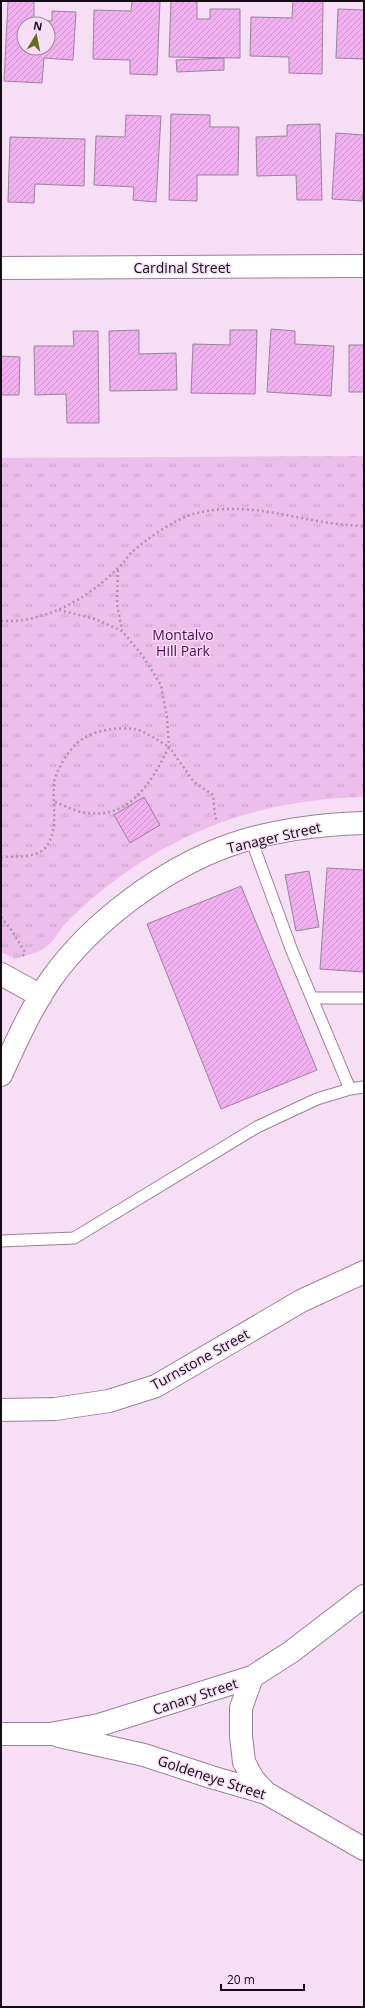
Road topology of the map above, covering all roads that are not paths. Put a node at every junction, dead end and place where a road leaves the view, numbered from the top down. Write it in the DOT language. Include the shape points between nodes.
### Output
graph roads {
  1 [pos="364,266"];
  2 [pos="1,268"];
  3 [pos="364,823"];
  4 [pos="251,839"];
  5 [pos="6,977"];
  6 [pos="41,996"];
  7 [pos="312,998"];
  8 [pos="364,998"];
  9 [pos="1,1074"];
  10 [pos="364,1086"];
  11 [pos="350,1089"];
  12 [pos="1,1241"];
  13 [pos="364,1272"];
  14 [pos="1,1410"];
  15 [pos="364,1596"];
  16 [pos="252,1677"];
  17 [pos="1,1734"];
  18 [pos="50,1734"];
  19 [pos="266,1793"];
  20 [pos="364,1849"];
  1 -- 2 [label="street, Cardinal Street"];
  3 -- 4 [label="street, Tanager Street" via="306,828"];
  4 -- 6 [label="street, Tanager Street" via="227,846 186,865 124,905 84,942 53,977"];
  4 -- 7 [label="lane"];
  5 -- 6 [label="street"];
  6 -- 9 [label="street, Tanager Street"];
  7 -- 8 [label="lane"];
  7 -- 11 [label="lane"];
  10 -- 11 [label="lane"];
  11 -- 12 [label="lane" via="317,1099 257,1127 74,1238"];
  13 -- 14 [label="street, Turnstone Street" via="301,1301 156,1386 109,1401 56,1409"];
  15 -- 16 [label="street, Canary Street" via="291,1652"];
  16 -- 18 [label="street, Canary Street" via="99,1725"];
  16 -- 19 [label="street" via="241,1708 244,1762 253,1779"];
  17 -- 18 [label="street, Canary Street"];
  18 -- 19 [label="street, Goldeneye Street" via="144,1755"];
  19 -- 20 [label="street, Goldeneye Street"];
}
